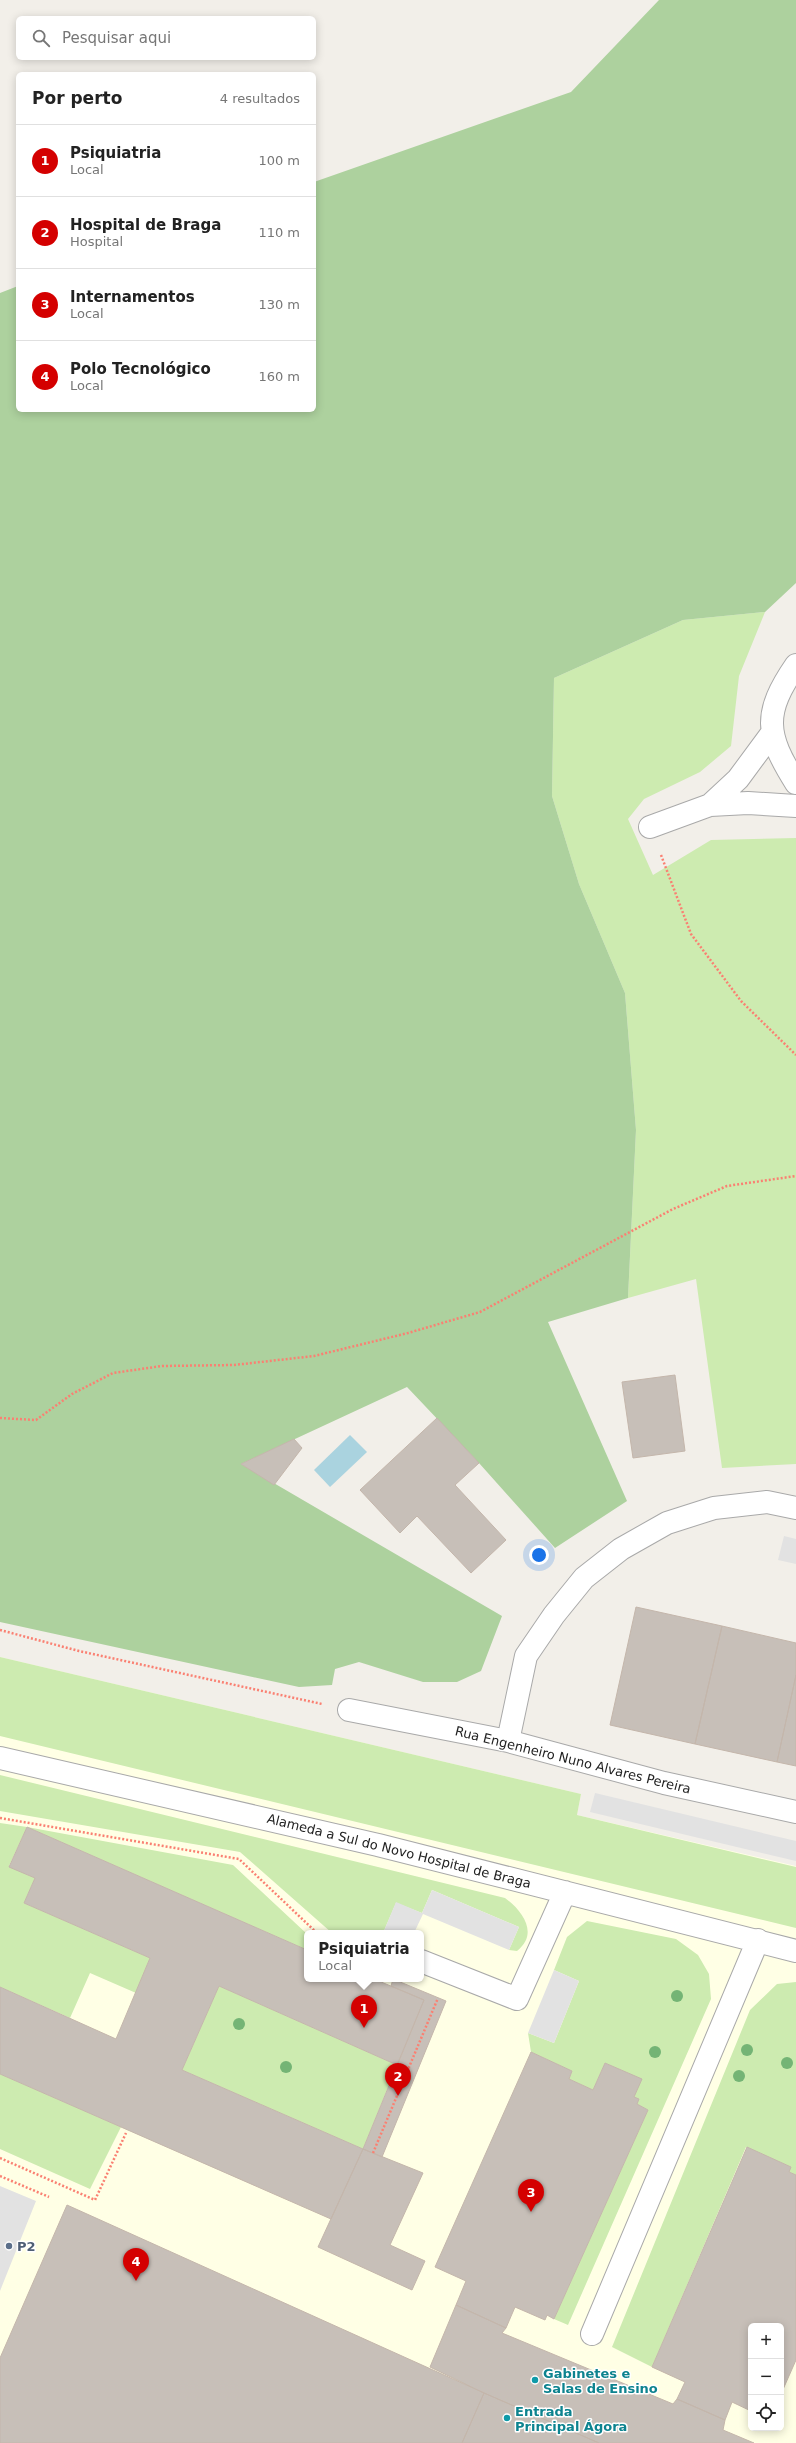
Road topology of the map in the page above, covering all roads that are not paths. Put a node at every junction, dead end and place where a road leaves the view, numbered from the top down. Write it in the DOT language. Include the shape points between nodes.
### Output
graph roads {
  1 [pos="796,664"];
  2 [pos="772,733"];
  3 [pos="796,783"];
  4 [pos="710,805"];
  5 [pos="796,806"];
  6 [pos="650,827"];
  7 [pos="796,1508"];
  8 [pos="349,1710"];
  9 [pos="508,1741"];
  10 [pos="0,1758"];
  11 [pos="796,1812"];
  12 [pos="565,1892"];
  13 [pos="758,1940"];
  14 [pos="796,1952"];
  15 [pos="424,1962"];
  16 [pos="592,2334"];
  1 -- 2 [label="street" via="782,686 773,710"];
  2 -- 3 [label="street" via="781,760"];
  2 -- 4 [label="street" via="738,779"];
  4 -- 5 [label="street"];
  4 -- 6 [label="street"];
  7 -- 9 [label="street" via="767,1502 714,1508 667,1522 620,1549 584,1578 526,1656"];
  8 -- 9 [label="street, Rua Engenheiro Nuno Alvares Pereira"];
  9 -- 11 [label="street, Rua Engenheiro Nuno Alvares Pereira" via="664,1782"];
  10 -- 12 [label="street, Alameda a Sul do Novo Hospital de Braga" via="378,1845"];
  12 -- 13 [label="street, Alameda a Sul do Novo Hospital de Braga"];
  12 -- 15 [label="street" via="517,1999"];
  13 -- 14 [label="street, Alameda a Sul do Novo Hospital de Braga"];
  13 -- 16 [label="street"];
}
